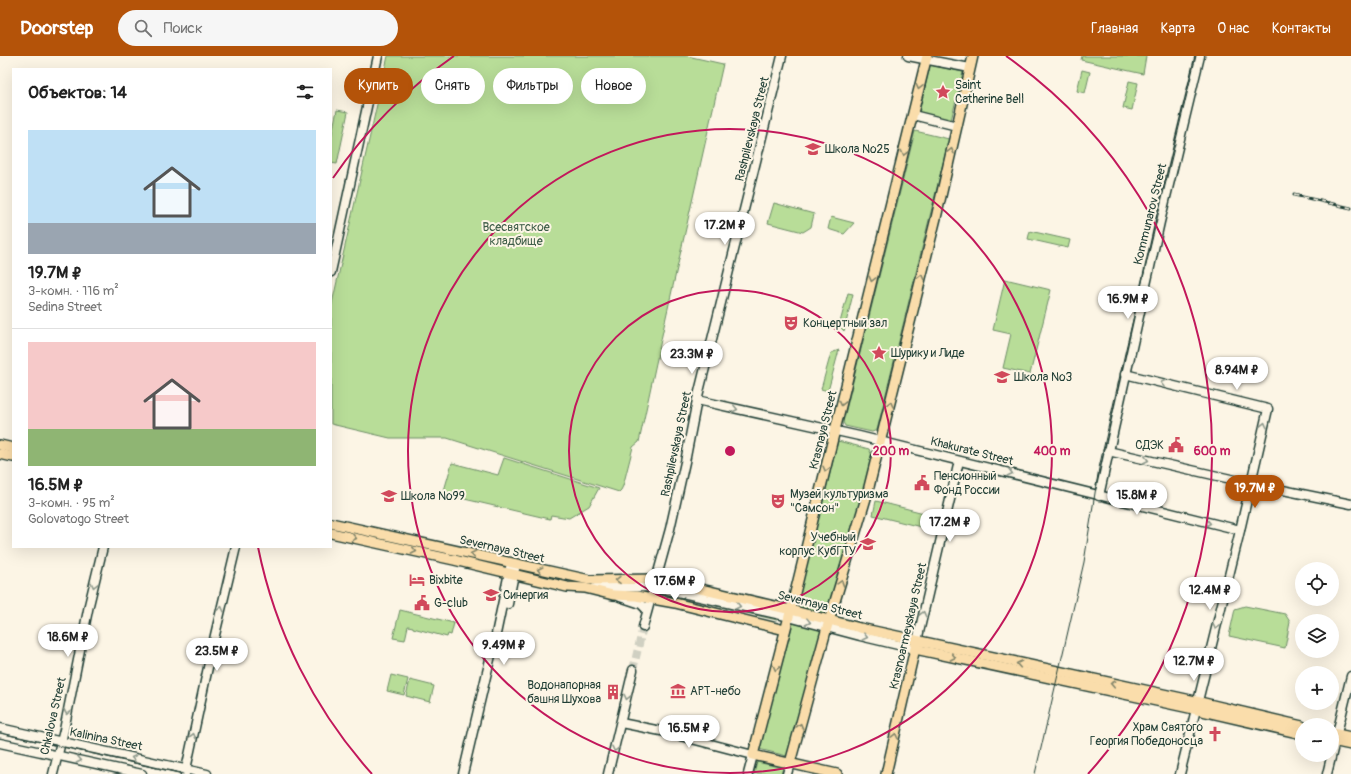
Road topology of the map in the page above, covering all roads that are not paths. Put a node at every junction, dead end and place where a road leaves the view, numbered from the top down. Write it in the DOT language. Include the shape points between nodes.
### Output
graph roads {
  1 [pos="373,56"];
  2 [pos="378,56"];
  3 [pos="782,56"];
  4 [pos="908,56"];
  5 [pos="973,56"];
  6 [pos="1200,56"];
  7 [pos="926,58"];
  8 [pos="970,68"];
  9 [pos="913,115"];
  10 [pos="957,126"];
  11 [pos="332,246"];
  12 [pos="332,267"];
  13 [pos="1125,374"];
  14 [pos="697,400"];
  15 [pos="835,431"];
  16 [pos="881,442"];
  17 [pos="0,445"];
  18 [pos="12,448"];
  19 [pos="1108,451"];
  20 [pos="0,454"];
  21 [pos="12,457"];
  22 [pos="959,461"];
  23 [pos="1251,483"];
  24 [pos="1099,496"];
  25 [pos="1351,504"];
  26 [pos="332,523"];
  27 [pos="1240,530"];
  28 [pos="332,533"];
  29 [pos="103,548"];
  30 [pos="236,548"];
  31 [pos="514,563"];
  32 [pos="511,574"];
  33 [pos="656,583"];
  34 [pos="585,588"];
  35 [pos="613,595"];
  36 [pos="651,599"];
  37 [pos="648,610"];
  38 [pos="790,614"];
  39 [pos="828,624"];
  40 [pos="643,627"];
  41 [pos="786,630"];
  42 [pos="916,645"];
  43 [pos="633,670"];
  44 [pos="1351,676"];
  45 [pos="1198,706"];
  46 [pos="1339,719"];
  47 [pos="621,723"];
  48 [pos="1295,725"];
  49 [pos="0,728"];
  50 [pos="1295,732"];
  51 [pos="1339,737"];
  52 [pos="1351,737"];
  53 [pos="1339,739"];
  54 [pos="60,742"];
  55 [pos="0,743"];
  56 [pos="1351,744"];
  57 [pos="753,755"];
  58 [pos="57,756"];
  59 [pos="1329,762"];
  60 [pos="790,763"];
  61 [pos="186,772"];
  62 [pos="53,774"];
  63 [pos="142,774"];
  64 [pos="207,774"];
  65 [pos="464,774"];
  66 [pos="469,774"];
  67 [pos="608,774"];
  68 [pos="748,774"];
  69 [pos="787,774"];
  70 [pos="837,774"];
  71 [pos="886,774"];
  72 [pos="1180,774"];
  73 [pos="1327,774"];
  1 -- 11 [label="street"];
  2 -- 12 [label="street"];
  3 -- 14 [label="street, Rashpilevskaya Street"];
  4 -- 7 [label="street"];
  5 -- 8 [label="main road"];
  6 -- 13 [label="street, Kommunarov Street"];
  7 -- 8 [label="street"];
  7 -- 9 [label="main road, Krasnaya Street, one-way"];
  8 -- 10 [label="main road"];
  9 -- 10 [label="street"];
  9 -- 15 [label="main road, Krasnaya Street, one-way"];
  16 -- 10 [label="main road, one-way"];
  13 -- 19 [label="street, Kommunarov Street"];
  23 -- 13 [label="street, one-way" via="1268,409"];
  14 -- 15 [label="street, Khakurate Street, one-way"];
  14 -- 33 [label="street, Rashpilevskaya Street"];
  15 -- 16 [label="street, Khakurate Street"];
  15 -- 38 [label="main road, Krasnaya Street, one-way"];
  16 -- 22 [label="street, Khakurate Street"];
  39 -- 16 [label="main road, one-way"];
  17 -- 18 [label="main road"];
  19 -- 23 [label="street, one-way"];
  19 -- 24 [label="street, Kommunarov Street"];
  20 -- 21 [label="main road"];
  22 -- 24 [label="street, Khakurate Street, one-way"];
  42 -- 22 [label="street, Krasnoarmeyskaya Street, one-way"];
  23 -- 25 [label="street"];
  23 -- 27 [label="street"];
  24 -- 27 [label="street, Khakurate Street, one-way"];
  31 -- 26 [label="main road, Severnaya Street, one-way"];
  27 -- 45 [label="street, one-way"];
  28 -- 32 [label="main road, Severnaya Street, one-way"];
  29 -- 54 [label="street, Chkalova Street, one-way"];
  61 -- 30 [label="street, one-way"];
  31 -- 32 [label="street"];
  33 -- 31 [label="main road, Severnaya Street, one-way" via="590,580"];
  32 -- 34 [label="main road, Severnaya Street" via="567,587"];
  32 -- 65 [label="street"];
  32 -- 66 [label="street"];
  33 -- 34 [label="street, Severnaya Street"];
  33 -- 36 [label="street, Rashpilevskaya Street"];
  33 -- 38 [label="main road, Severnaya Street"];
  34 -- 35 [label="main road, Severnaya Street"];
  35 -- 36 [label="main road, Severnaya Street"];
  35 -- 37 [label="street, Severnaya Street" via="639,603"];
  36 -- 37 [label="street, Rashpilevskaya Street"];
  36 -- 41 [label="main road, Severnaya Street"];
  37 -- 40 [label="street, Rashpilevskaya Street"];
  38 -- 39 [label="main road, Severnaya Street"];
  38 -- 41 [label="main road, Krasnaya Street"];
  39 -- 42 [label="main road, Severnaya Street" via="908,638"];
  60 -- 39 [label="main road, one-way"];
  41 -- 57 [label="main road, Krasnaya Street, one-way"];
  42 -- 45 [label="main road, Severnaya Street"];
  71 -- 42 [label="main road, Krasnoarmeyskaya Street, one-way"];
  43 -- 47 [label="street, one-way"];
  44 -- 46 [label="street"];
  45 -- 48 [label="main road, Severnaya Street"];
  45 -- 50 [label="main road, Severnaya Street"];
  45 -- 72 [label="street"];
  47 -- 57 [label="street"];
  47 -- 67 [label="street, one-way"];
  49 -- 54 [label="street, Kalinina Street"];
  51 -- 52 [label="main road"];
  53 -- 56 [label="main road"];
  54 -- 58 [label="street, Chkalova Street"];
  61 -- 54 [label="street, Kalinina Street, one-way"];
  55 -- 58 [label="street"];
  57 -- 60 [label="main road"];
  57 -- 68 [label="street, Krasnaya Street"];
  58 -- 62 [label="street, Chkalova Street"];
  58 -- 63 [label="street, one-way"];
  59 -- 73 [label="street"];
  60 -- 69 [label="street"];
  60 -- 70 [label="main road"];
  61 -- 64 [label="street, Kalinina Street"];
}
